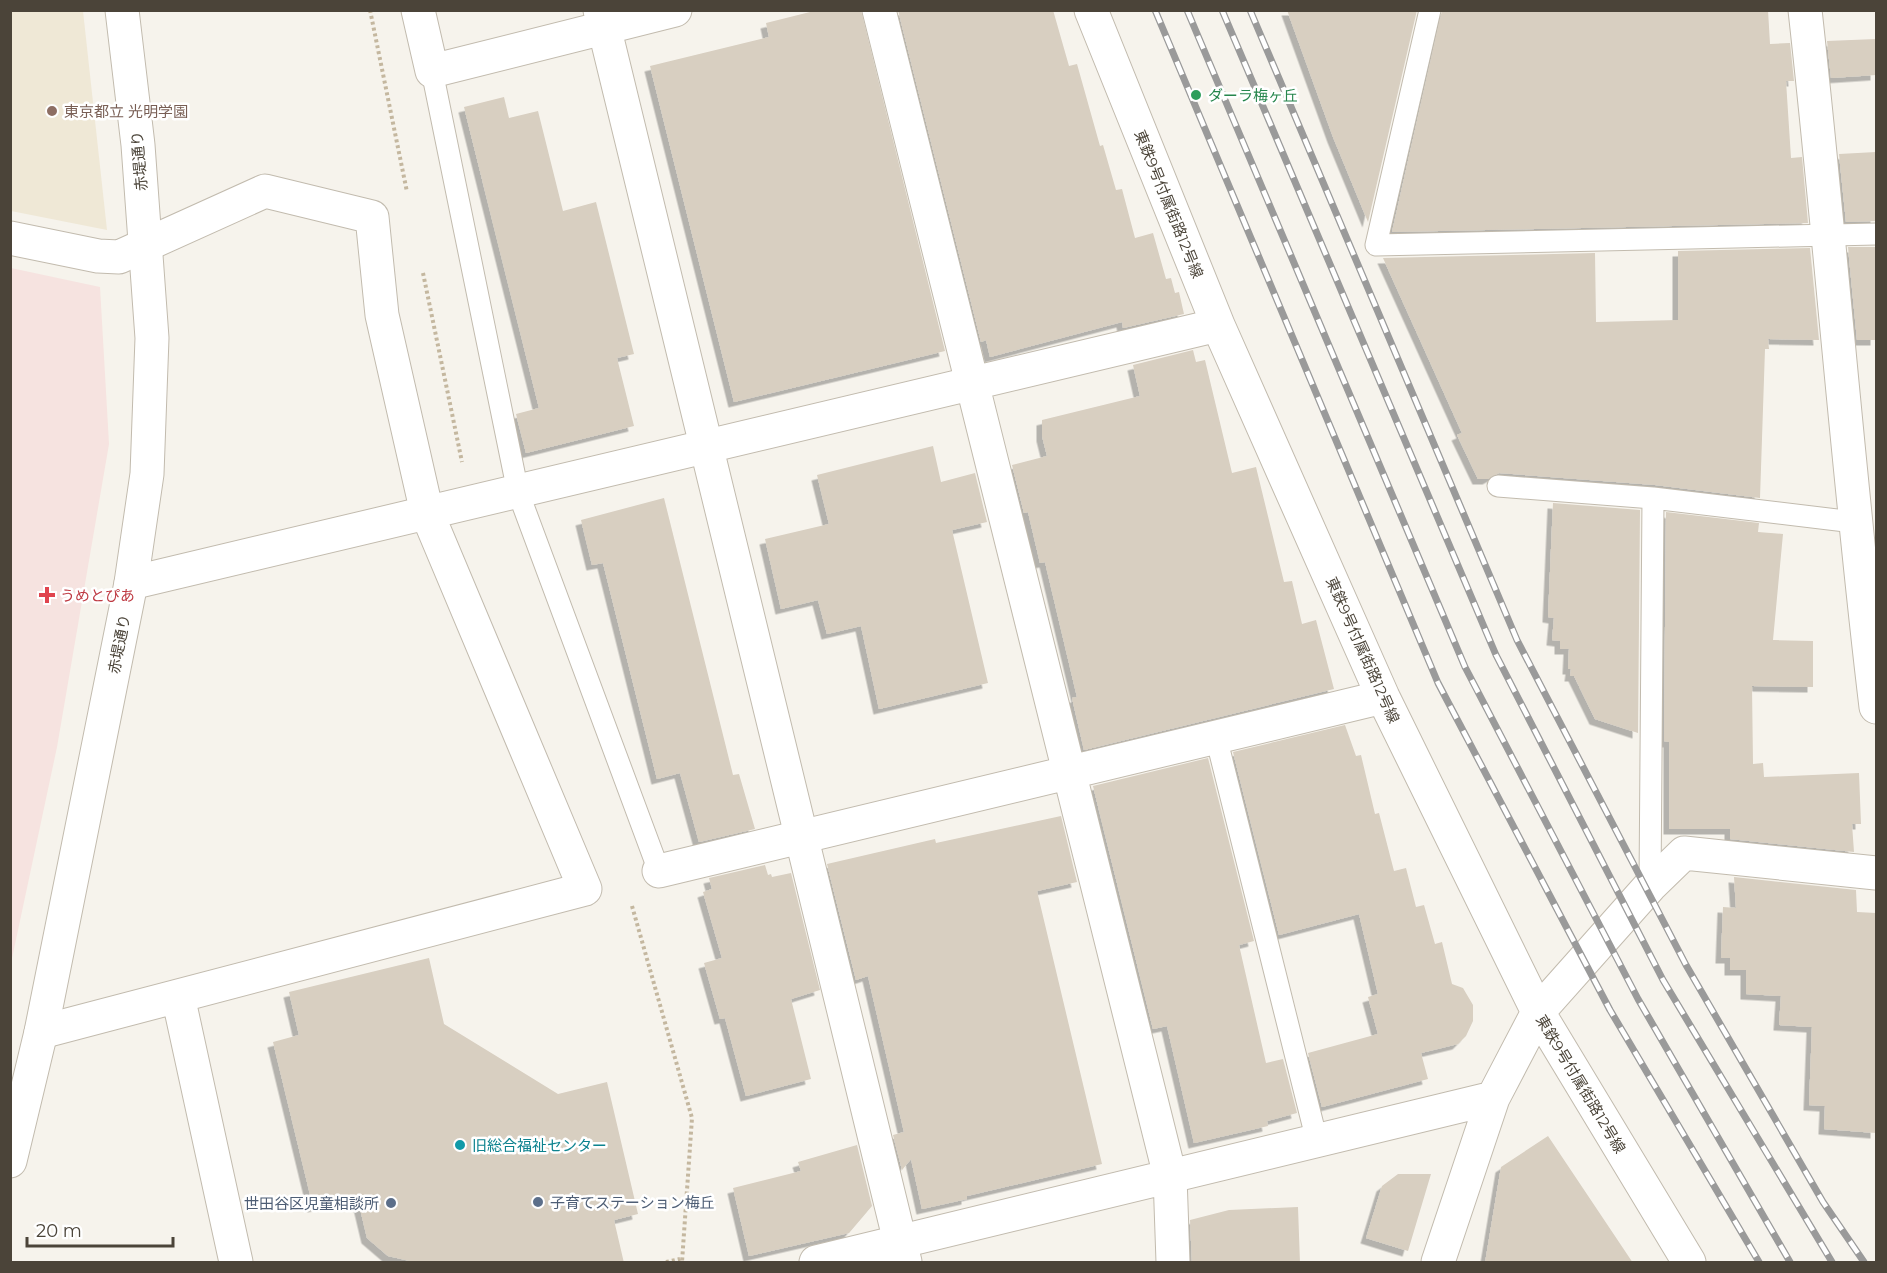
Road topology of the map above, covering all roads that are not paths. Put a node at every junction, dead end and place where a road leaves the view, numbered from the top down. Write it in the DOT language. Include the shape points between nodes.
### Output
graph roads {
  1 [pos="123,10"];
  2 [pos="418,10"];
  3 [pos="675,10"];
  4 [pos="879,10"];
  5 [pos="1091,10"];
  6 [pos="1430,10"];
  7 [pos="1805,10"];
  8 [pos="602,19"];
  9 [pos="432,71"];
  10 [pos="1876,234"];
  11 [pos="1830,235"];
  12 [pos="10,238"];
  13 [pos="146,243"];
  14 [pos="1218,325"];
  15 [pos="972,383"];
  16 [pos="707,447"];
  17 [pos="1498,486"];
  18 [pos="518,492"];
  19 [pos="1653,498"];
  20 [pos="427,513"];
  21 [pos="1854,522"];
  22 [pos="131,583"];
  23 [pos="1383,697"];
  24 [pos="1876,707"];
  25 [pos="1216,737"];
  26 [pos="1070,772"];
  27 [pos="801,837"];
  28 [pos="659,871"];
  29 [pos="1876,873"];
  30 [pos="1650,886"];
  31 [pos="178,996"];
  32 [pos="1538,1012"];
  33 [pos="41,1032"];
  34 [pos="1493,1098"];
  35 [pos="1317,1141"];
  36 [pos="10,1161"];
  37 [pos="1170,1176"];
  38 [pos="902,1252"];
  39 [pos="236,1263"];
  40 [pos="816,1263"];
  41 [pos="1173,1263"];
  42 [pos="1438,1263"];
  43 [pos="1689,1263"];
  1 -- 13 [label="street, 赤堤通り"];
  2 -- 9 [label="street"];
  3 -- 8 [label="street"];
  4 -- 15 [label="street"];
  5 -- 14 [label="street, 東鉄9号付属街路12号線"];
  6 -- 11 [label="lane" via="1376,246"];
  7 -- 11 [label="street"];
  8 -- 9 [label="street"];
  8 -- 16 [label="street"];
  9 -- 18 [label="lane"];
  10 -- 11 [label="lane"];
  11 -- 21 [label="street"];
  12 -- 13 [label="street" via="119,257"];
  13 -- 20 [label="street" via="265,191 372,217 382,315"];
  13 -- 22 [label="street, 赤堤通り" via="152,405 147,474"];
  14 -- 15 [label="street"];
  14 -- 23 [label="street, 東鉄9号付属街路12号線"];
  15 -- 16 [label="street"];
  15 -- 26 [label="street"];
  16 -- 18 [label="street"];
  16 -- 27 [label="street"];
  17 -- 19 [label="lane"];
  18 -- 20 [label="street"];
  18 -- 28 [label="lane"];
  19 -- 21 [label="lane"];
  19 -- 30 [label="lane"];
  20 -- 22 [label="street"];
  20 -- 31 [label="street" via="585,889"];
  21 -- 24 [label="street"];
  22 -- 33 [label="street, 赤堤通り"];
  23 -- 25 [label="street"];
  23 -- 32 [label="street, 東鉄9号付属街路12号線"];
  25 -- 26 [label="street"];
  25 -- 35 [label="lane"];
  26 -- 27 [label="street"];
  26 -- 37 [label="street"];
  27 -- 28 [label="street"];
  27 -- 38 [label="street"];
  29 -- 30 [label="street" via="1684,853"];
  30 -- 32 [label="street"];
  31 -- 33 [label="street"];
  31 -- 39 [label="street"];
  32 -- 34 [label="street"];
  32 -- 43 [label="street, 東鉄9号付属街路12号線"];
  33 -- 36 [label="street, 赤堤通り"];
  34 -- 35 [label="street"];
  34 -- 42 [label="street"];
  35 -- 37 [label="street"];
  37 -- 38 [label="street"];
  37 -- 41 [label="street"];
  38 -- 40 [label="street"];
}
